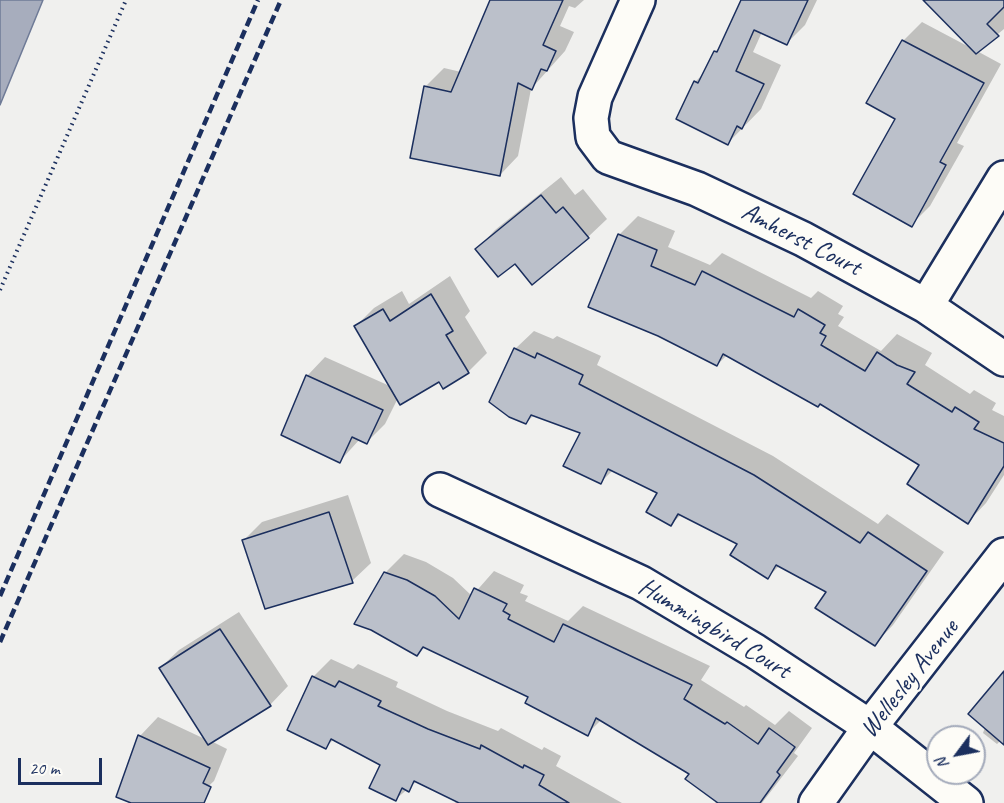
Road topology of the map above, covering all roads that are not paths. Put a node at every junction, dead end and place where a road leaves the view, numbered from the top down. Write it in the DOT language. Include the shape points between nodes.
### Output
graph roads {
  1 [pos="638,0"];
  2 [pos="1004,178"];
  3 [pos="926,306"];
  4 [pos="1004,359"];
  5 [pos="440,490"];
  6 [pos="1004,555"];
  7 [pos="870,727"];
  8 [pos="816,803"];
  9 [pos="966,803"];
  1 -- 3 [label="street, Amherst Court" via="595,97 593,137 608,157 697,189 803,239"];
  2 -- 3 [label="street"];
  3 -- 4 [label="street, Amherst Court"];
  5 -- 7 [label="street, Hummingbird Court" via="641,583 755,651"];
  6 -- 7 [label="street, Wellesley Avenue"];
  7 -- 8 [label="street, Wellesley Avenue"];
  7 -- 9 [label="street, Hummingbird Court"];
}
